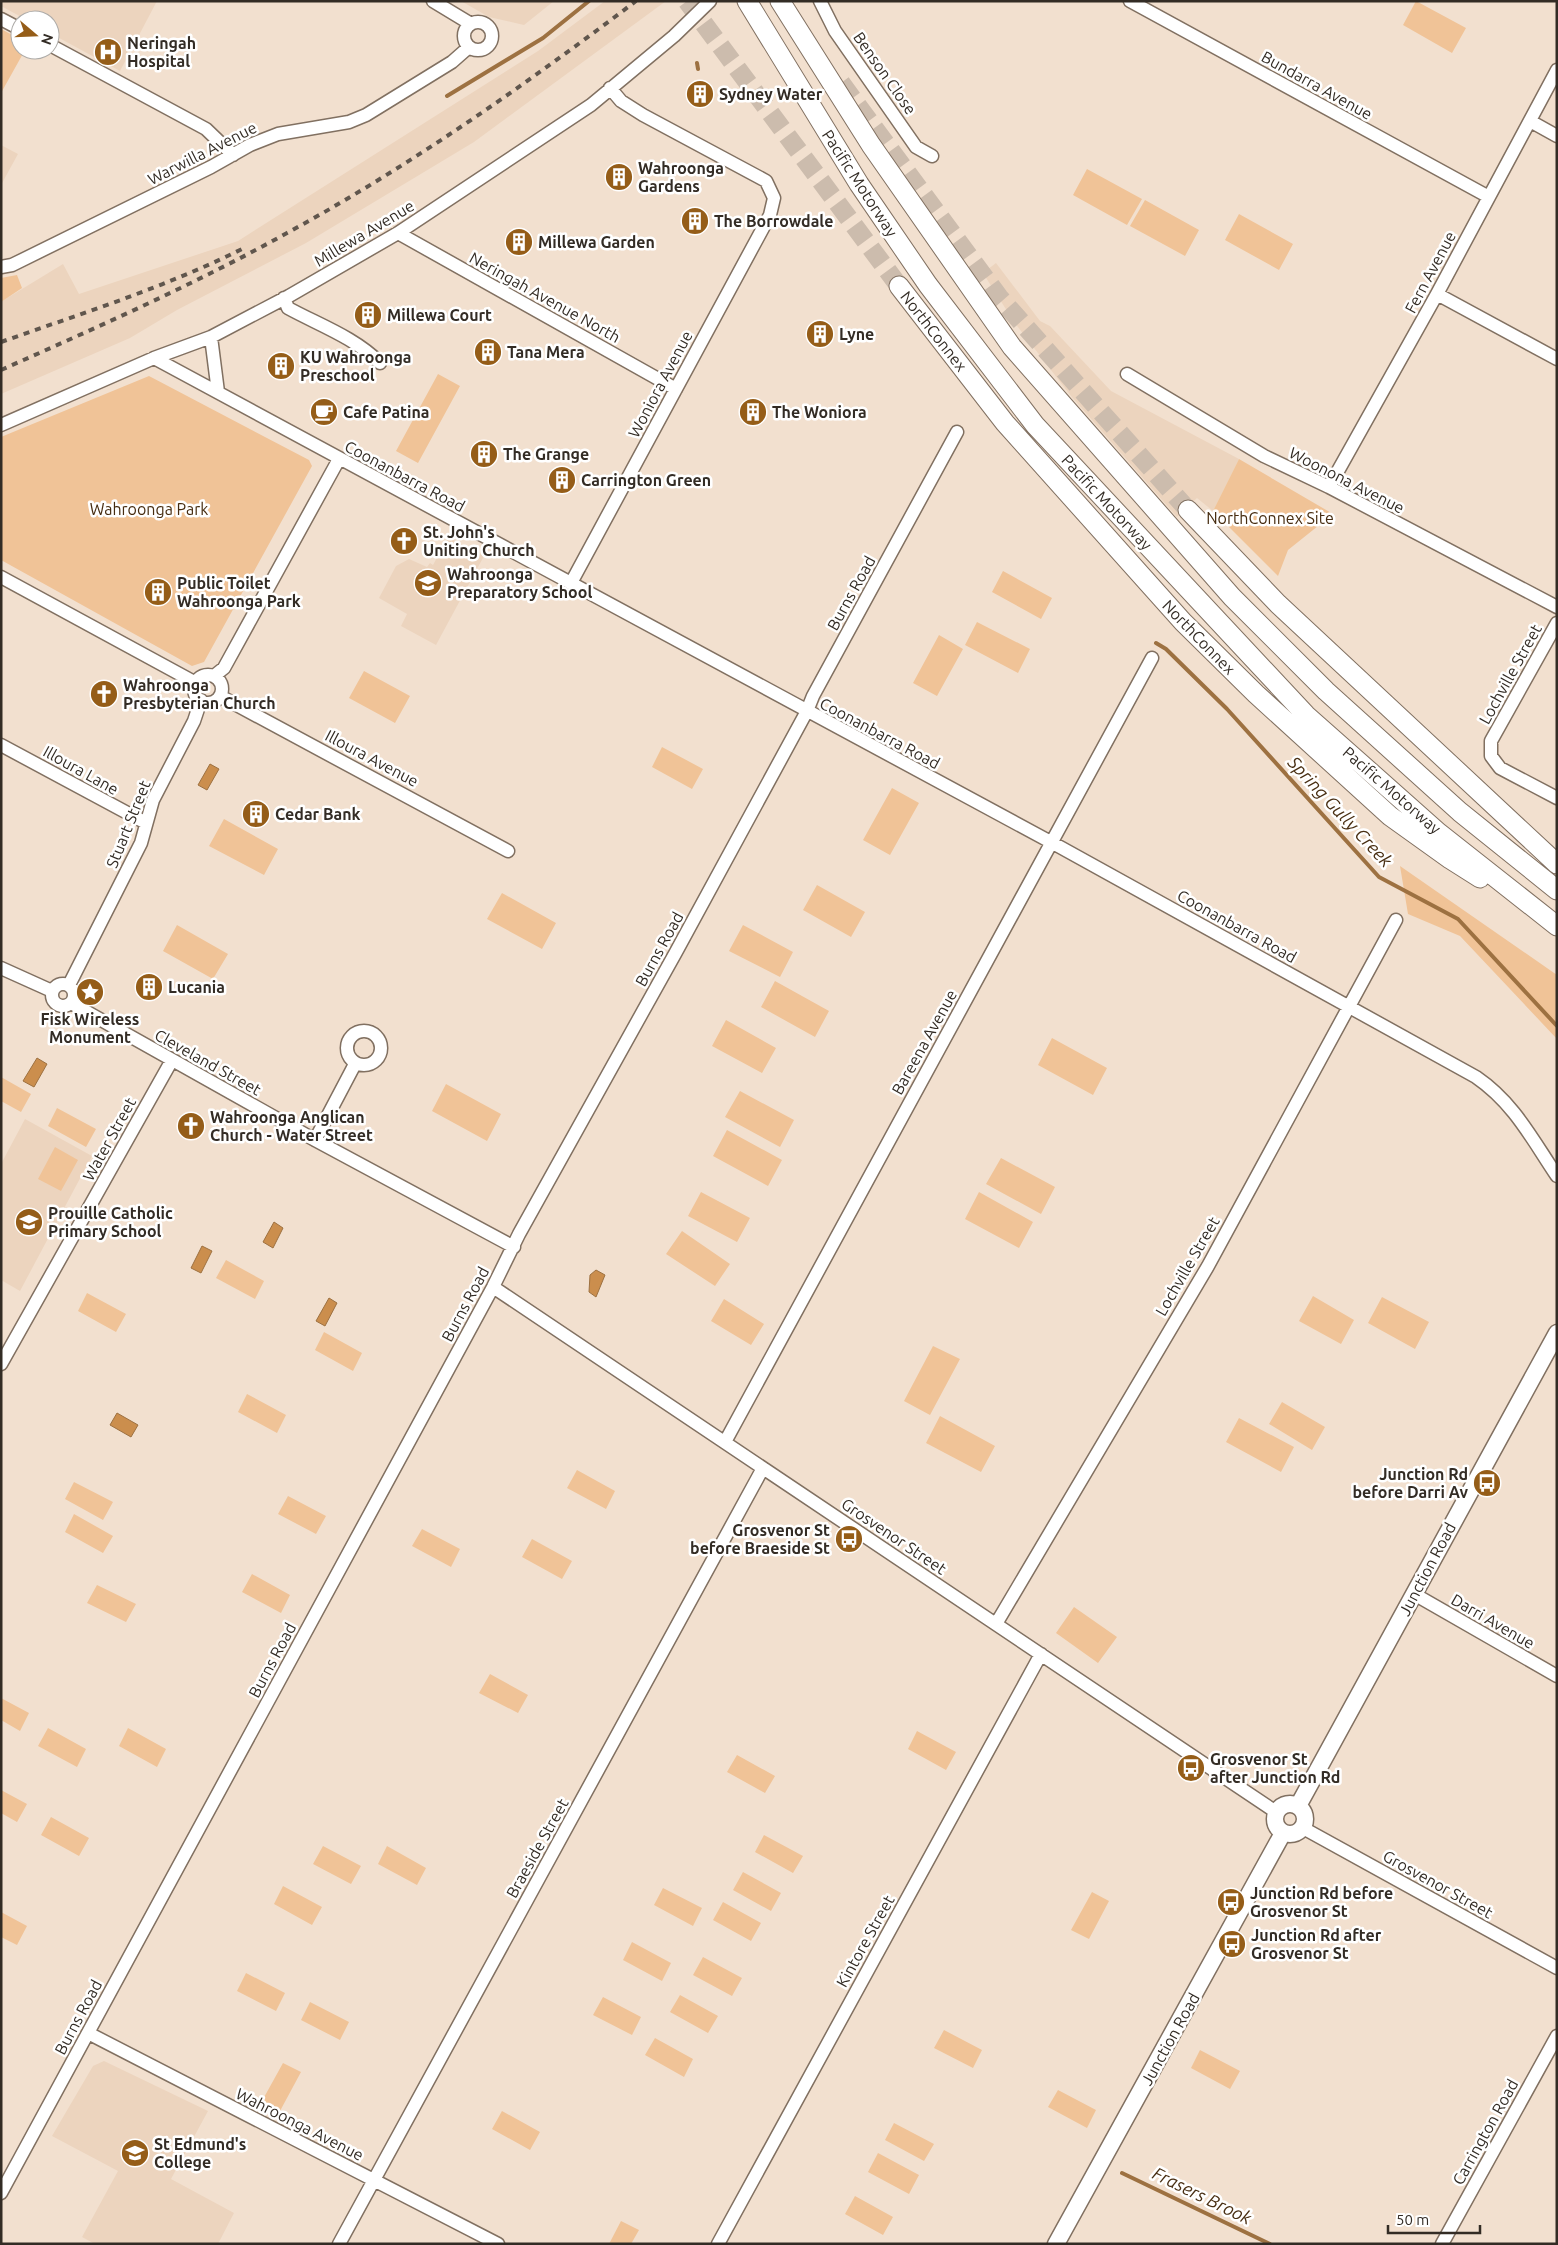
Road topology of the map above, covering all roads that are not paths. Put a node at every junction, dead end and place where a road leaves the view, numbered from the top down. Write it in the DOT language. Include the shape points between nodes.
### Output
graph roads {
  1 [pos="433,1"];
  2 [pos="748,1"];
  3 [pos="780,1"];
  4 [pos="820,1"];
  5 [pos="1130,1"];
  6 [pos="708,3"];
  7 [pos="471,24"];
  8 [pos="469,47"];
  9 [pos="60,50"];
  10 [pos="1557,70"];
  11 [pos="610,88"];
  12 [pos="1530,121"];
  13 [pos="1557,136"];
  14 [pos="233,155"];
  15 [pos="932,156"];
  16 [pos="1488,197"];
  17 [pos="398,233"];
  18 [pos="1,267"];
  19 [pos="899,286"];
  20 [pos="1437,294"];
  21 [pos="284,298"];
  22 [pos="211,337"];
  23 [pos="154,358"];
  24 [pos="1557,359"];
  25 [pos="380,363"];
  26 [pos="1127,374"];
  27 [pos="676,389"];
  28 [pos="218,392"];
  29 [pos="1,425"];
  30 [pos="957,432"];
  31 [pos="339,459"];
  32 [pos="1329,487"];
  33 [pos="1188,510"];
  34 [pos="1,577"];
  35 [pos="571,583"];
  36 [pos="1557,607"];
  37 [pos="1557,623"];
  38 [pos="1152,658"];
  39 [pos="214,676"];
  40 [pos="196,683"];
  41 [pos="220,696"];
  42 [pos="201,700"];
  43 [pos="807,711"];
  44 [pos="1,745"];
  45 [pos="1557,798"];
  46 [pos="146,823"];
  47 [pos="1052,843"];
  48 [pos="508,850"];
  49 [pos="1557,864"];
  50 [pos="1557,890"];
  51 [pos="1396,920"];
  52 [pos="1557,926"];
  53 [pos="1,968"];
  54 [pos="69,985"];
  55 [pos="52,991"];
  56 [pos="71,1003"];
  57 [pos="1350,1006"];
  58 [pos="172,1060"];
  59 [pos="355,1064"];
  60 [pos="315,1140"];
  61 [pos="1557,1176"];
  62 [pos="514,1247"];
  63 [pos="493,1286"];
  64 [pos="1557,1333"];
  65 [pos="1,1364"];
  66 [pos="724,1442"];
  67 [pos="763,1468"];
  68 [pos="1414,1594"];
  69 [pos="996,1624"];
  70 [pos="1041,1654"];
  71 [pos="1557,1676"];
  72 [pos="1298,1806"];
  73 [pos="1276,1812"];
  74 [pos="1302,1828"];
  75 [pos="1283,1833"];
  76 [pos="1557,1968"];
  77 [pos="88,2033"];
  78 [pos="1557,2036"];
  79 [pos="374,2180"];
  80 [pos="1,2193"];
  81 [pos="339,2244"];
  82 [pos="498,2244"];
  83 [pos="718,2244"];
  84 [pos="1056,2244"];
  85 [pos="1442,2244"];
  1 -- 7 [label="street"];
  2 -- 52 [label="highway, Pacific Motorway" via="859,184 928,285 1035,425 1306,715 1439,833"];
  3 -- 50 [label="highway, Pacific Motorway" via="871,146 1024,361 1232,597 1326,691 1460,812"];
  4 -- 15 [label="street, Benson Close" via="835,31 916,147"];
  5 -- 16 [label="street, Bundarra Avenue"];
  6 -- 11 [label="street, Millewa Avenue" via="674,36"];
  7 -- 8 [label="street" via="464,37"];
  7 -- 8 [label="street" via="480,22 489,27 492,40 480,50"];
  8 -- 14 [label="street, Warwilla Avenue" via="445,67 366,115 349,122 278,134"];
  9 -- 14 [label="street" via="206,129"];
  10 -- 12 [label="street, Fern Avenue"];
  11 -- 17 [label="street, Millewa Avenue" via="591,105"];
  11 -- 27 [label="street, Woniora Avenue" via="621,101 643,115 766,182 774,198 770,215"];
  12 -- 13 [label="street"];
  12 -- 16 [label="street, Fern Avenue"];
  14 -- 18 [label="street, Warwilla Avenue" via="12,265"];
  16 -- 20 [label="street, Fern Avenue"];
  17 -- 21 [label="street, Millewa Avenue"];
  17 -- 27 [label="street, Neringah Avenue North"];
  19 -- 52 [label="highway, NorthConnex" via="1005,422 1177,615 1256,694 1390,816 1450,860"];
  20 -- 24 [label="street"];
  20 -- 32 [label="street, Fern Avenue"];
  21 -- 22 [label="street, Millewa Avenue"];
  21 -- 25 [label="street" via="288,308 354,341"];
  22 -- 23 [label="street, Millewa Avenue"];
  22 -- 28 [label="street"];
  23 -- 28 [label="street, Coonanbarra Road"];
  23 -- 29 [label="street, Millewa Avenue"];
  26 -- 32 [label="street, Woonona Avenue" via="1264,456"];
  27 -- 35 [label="street, Woniora Avenue"];
  28 -- 31 [label="street, Coonanbarra Road"];
  30 -- 43 [label="street, Burns Road"];
  31 -- 35 [label="street, Coonanbarra Road"];
  31 -- 39 [label="street" via="224,668"];
  32 -- 36 [label="street, Woonona Avenue"];
  33 -- 49 [label="highway" via="1278,604"];
  34 -- 40 [label="street"];
  35 -- 43 [label="street, Coonanbarra Road"];
  37 -- 45 [label="street, Lochville Street" via="1492,741 1491,756 1500,768"];
  38 -- 47 [label="street, Bareena Avenue"];
  39 -- 40 [label="street" via="205,676"];
  39 -- 41 [label="street" via="222,686"];
  40 -- 42 [label="street" via="195,692"];
  41 -- 42 [label="street" via="213,702"];
  41 -- 48 [label="street, Illoura Avenue"];
  42 -- 46 [label="street, Stuart Street" via="194,722 153,800"];
  43 -- 47 [label="street, Coonanbarra Road"];
  43 -- 62 [label="street, Burns Road"];
  44 -- 46 [label="street, Illoura Lane"];
  46 -- 54 [label="street, Stuart Street" via="141,843"];
  47 -- 57 [label="street, Coonanbarra Road"];
  47 -- 66 [label="street, Bareena Avenue"];
  51 -- 57 [label="street, Lochville Street"];
  53 -- 55 [label="street"];
  54 -- 55 [label="street" via="58,985"];
  54 -- 56 [label="street" via="74,991"];
  55 -- 56 [label="street" via="57,1005"];
  56 -- 58 [label="street, Cleveland Street"];
  57 -- 61 [label="street, Coonanbarra Road" via="1495,1090 1518,1117"];
  57 -- 69 [label="street, Lochville Street" via="1208,1266"];
  58 -- 60 [label="street, Cleveland Street"];
  58 -- 65 [label="street, Water Street"];
  59 -- 60 [label="street"];
  60 -- 62 [label="street, Cleveland Street"];
  62 -- 63 [label="street, Burns Road"];
  63 -- 66 [label="street, Grosvenor Street"];
  63 -- 77 [label="street, Burns Road"];
  64 -- 68 [label="main road, Junction Road"];
  66 -- 67 [label="street, Grosvenor Street"];
  67 -- 69 [label="street, Grosvenor Street"];
  67 -- 79 [label="street, Braeside Street"];
  68 -- 71 [label="street, Darri Avenue"];
  68 -- 72 [label="main road, Junction Road"];
  69 -- 70 [label="street, Grosvenor Street"];
  70 -- 73 [label="street, Grosvenor Street"];
  70 -- 83 [label="street, Kintore Street"];
  72 -- 73 [label="main road" via="1286,1804"];
  72 -- 74 [label="main road" via="1305,1816"];
  73 -- 75 [label="main road" via="1275,1824"];
  74 -- 75 [label="main road" via="1292,1834"];
  74 -- 76 [label="street, Grosvenor Street"];
  75 -- 84 [label="main road, Junction Road"];
  77 -- 79 [label="street, Wahroonga Avenue"];
  77 -- 80 [label="street, Burns Road"];
  78 -- 85 [label="street, Carrington Road"];
  79 -- 81 [label="street, Braeside Street"];
  79 -- 82 [label="street, Wahroonga Avenue"];
}
